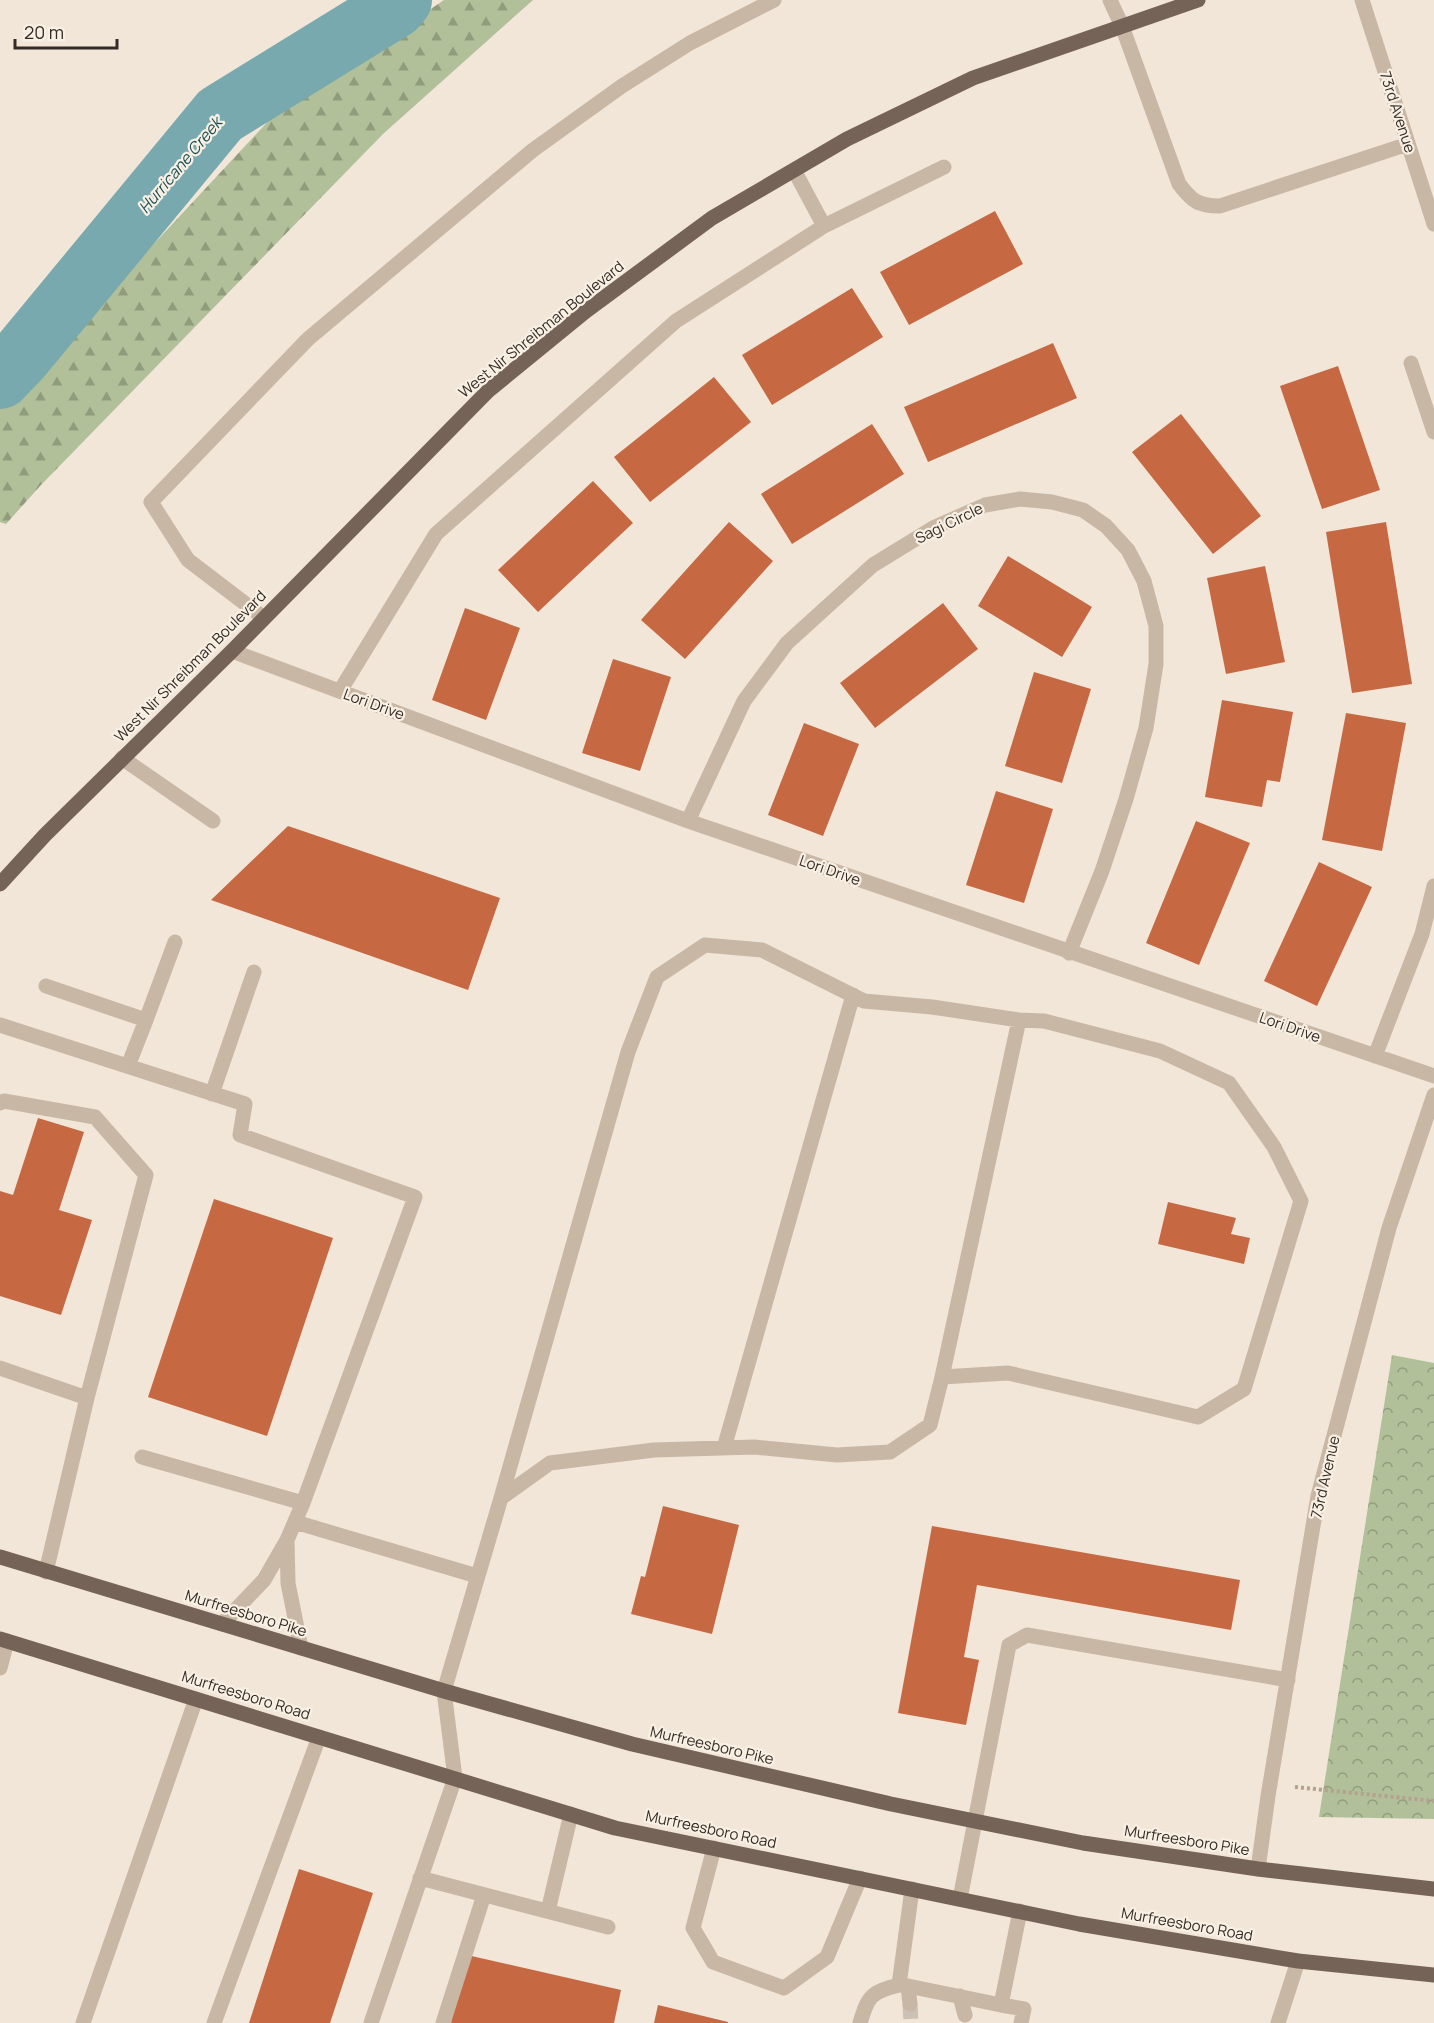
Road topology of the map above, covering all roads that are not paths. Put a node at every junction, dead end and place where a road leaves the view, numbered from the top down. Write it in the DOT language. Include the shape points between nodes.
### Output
graph roads {
  1 [pos="774,0"];
  2 [pos="1110,0"];
  3 [pos="1198,0"];
  4 [pos="1362,0"];
  5 [pos="1122,26"];
  6 [pos="1408,144"];
  7 [pos="944,167"];
  8 [pos="794,170"];
  9 [pos="1434,224"];
  10 [pos="824,226"];
  11 [pos="1411,363"];
  12 [pos="1434,432"];
  13 [pos="264,618"];
  14 [pos="232,651"];
  15 [pos="340,692"];
  16 [pos="122,758"];
  17 [pos="213,821"];
  18 [pos="688,821"];
  19 [pos="0,884"];
  20 [pos="1434,886"];
  21 [pos="175,942"];
  22 [pos="1069,952"];
  23 [pos="254,972"];
  24 [pos="46,987"];
  25 [pos="853,995"];
  26 [pos="146,1020"];
  27 [pos="1018,1020"];
  28 [pos="0,1025"];
  29 [pos="1375,1056"];
  30 [pos="128,1066"];
  31 [pos="1434,1076"];
  32 [pos="212,1094"];
  33 [pos="1434,1095"];
  34 [pos="0,1103"];
  35 [pos="0,1368"];
  36 [pos="942,1377"];
  37 [pos="87,1398"];
  38 [pos="724,1448"];
  39 [pos="142,1457"];
  40 [pos="501,1498"];
  41 [pos="303,1503"];
  42 [pos="295,1522"];
  43 [pos="287,1540"];
  44 [pos="0,1557"];
  45 [pos="46,1572"];
  46 [pos="477,1576"];
  47 [pos="222,1624"];
  48 [pos="4,1640"];
  49 [pos="301,1648"];
  50 [pos="0,1668"];
  51 [pos="1287,1680"];
  52 [pos="444,1691"];
  53 [pos="196,1699"];
  54 [pos="319,1737"];
  55 [pos="455,1778"];
  56 [pos="571,1814"];
  57 [pos="976,1822"];
  58 [pos="714,1848"];
  59 [pos="1258,1869"];
  60 [pos="420,1878"];
  61 [pos="860,1878"];
  62 [pos="912,1889"];
  63 [pos="1434,1889"];
  64 [pos="484,1895"];
  65 [pos="960,1899"];
  66 [pos="548,1911"];
  67 [pos="1020,1911"];
  68 [pos="608,1927"];
  69 [pos="1298,1961"];
  70 [pos="1434,1975"];
  71 [pos="903,1985"];
  72 [pos="960,1996"];
  73 [pos="910,2004"];
  74 [pos="1001,2005"];
  75 [pos="965,2015"];
  76 [pos="83,2023"];
  77 [pos="214,2023"];
  78 [pos="371,2023"];
  79 [pos="443,2023"];
  80 [pos="860,2023"];
  81 [pos="1021,2023"];
  82 [pos="1278,2023"];
  1 -- 13 [label="street" via="690,43 533,150 308,339 151,502 188,560"];
  2 -- 5 [label="street"];
  3 -- 5 [label="main road, West Nir Shreibman Boulevard"];
  4 -- 6 [label="street, 73rd Avenue"];
  5 -- 6 [label="street" via="1179,183 1189,197 1203,206 1220,206"];
  5 -- 8 [label="main road, West Nir Shreibman Boulevard" via="973,78 847,139"];
  6 -- 9 [label="street, 73rd Avenue"];
  7 -- 10 [label="street"];
  8 -- 10 [label="street"];
  8 -- 13 [label="main road, West Nir Shreibman Boulevard" via="712,218 586,311 488,391"];
  10 -- 15 [label="street" via="676,321 436,534"];
  11 -- 12 [label="street"];
  13 -- 14 [label="main road, West Nir Shreibman Boulevard"];
  14 -- 15 [label="street, Lori Drive"];
  14 -- 16 [label="main road, West Nir Shreibman Boulevard"];
  15 -- 18 [label="street, Lori Drive"];
  16 -- 17 [label="street"];
  16 -- 19 [label="main road, West Nir Shreibman Boulevard"];
  18 -- 22 [label="street, Lori Drive"];
  18 -- 22 [label="street, Sagi Circle" via="744,701 787,643 873,565 935,527 985,505 1020,499 1083,510 1106,526 1128,550 1144,581 1156,626 1156,664 1146,728 1126,799"];
  20 -- 29 [label="street" via="1422,934"];
  21 -- 26 [label="street"];
  22 -- 29 [label="street, Lori Drive"];
  23 -- 32 [label="street"];
  24 -- 26 [label="street"];
  25 -- 27 [label="street" via="864,1000"];
  25 -- 38 [label="street"];
  25 -- 40 [label="street" via="762,950 705,945 657,977 628,1052"];
  26 -- 30 [label="street"];
  27 -- 36 [label="street"];
  27 -- 36 [label="street" via="1044,1021 1160,1052 1229,1083 1274,1147 1301,1201 1244,1389 1198,1417 1008,1373"];
  28 -- 30 [label="street"];
  29 -- 31 [label="street, Lori Drive"];
  30 -- 32 [label="street"];
  32 -- 41 [label="street" via="245,1104 240,1136 415,1197"];
  33 -- 51 [label="street, 73rd Avenue" via="1389,1228 1318,1496"];
  34 -- 37 [label="street" via="95,1117 146,1175"];
  35 -- 37 [label="street"];
  36 -- 38 [label="street" via="930,1425 890,1452 837,1455"];
  37 -- 45 [label="street"];
  38 -- 40 [label="street" via="654,1450 550,1463"];
  39 -- 41 [label="street"];
  40 -- 46 [label="street"];
  41 -- 42 [label="street"];
  42 -- 43 [label="street"];
  42 -- 46 [label="street"];
  43 -- 47 [label="street" via="264,1580"];
  43 -- 49 [label="street" via="288,1583"];
  44 -- 45 [label="main road, Murfreesboro Pike"];
  45 -- 47 [label="main road, Murfreesboro Pike"];
  46 -- 52 [label="street"];
  47 -- 49 [label="main road, Murfreesboro Pike"];
  48 -- 50 [label="street"];
  48 -- 53 [label="main road, Murfreesboro Road"];
  49 -- 52 [label="main road, Murfreesboro Pike"];
  51 -- 57 [label="street" via="1027,1635 1009,1645"];
  51 -- 59 [label="street, 73rd Avenue"];
  52 -- 55 [label="street"];
  52 -- 57 [label="main road, Murfreesboro Pike" via="632,1744"];
  53 -- 54 [label="main road, Murfreesboro Road"];
  53 -- 76 [label="street"];
  54 -- 55 [label="main road, Murfreesboro Road"];
  54 -- 77 [label="street"];
  55 -- 56 [label="main road, Murfreesboro Road"];
  55 -- 60 [label="street"];
  56 -- 58 [label="main road, Murfreesboro Road" via="615,1828"];
  56 -- 66 [label="street"];
  57 -- 59 [label="main road, Murfreesboro Pike" via="1083,1843"];
  57 -- 65 [label="street"];
  58 -- 61 [label="main road, Murfreesboro Road"];
  58 -- 61 [label="street" via="693,1928 713,1962 784,1988 827,1957"];
  59 -- 63 [label="main road, Murfreesboro Pike"];
  60 -- 64 [label="street"];
  60 -- 78 [label="street"];
  61 -- 62 [label="main road, Murfreesboro Road"];
  62 -- 65 [label="main road, Murfreesboro Road"];
  62 -- 71 [label="street"];
  64 -- 66 [label="street"];
  64 -- 79 [label="street"];
  65 -- 67 [label="main road, Murfreesboro Road"];
  66 -- 68 [label="street"];
  67 -- 69 [label="main road, Murfreesboro Road"];
  67 -- 74 [label="street"];
  69 -- 70 [label="main road, Murfreesboro Road"];
  69 -- 82 [label="street"];
  71 -- 72 [label="street"];
  71 -- 73 [label="street"];
  71 -- 80 [label="street" via="878,1990 866,2003"];
  72 -- 74 [label="street"];
  72 -- 75 [label="street"];
  74 -- 81 [label="street" via="1024,2009"];
}
